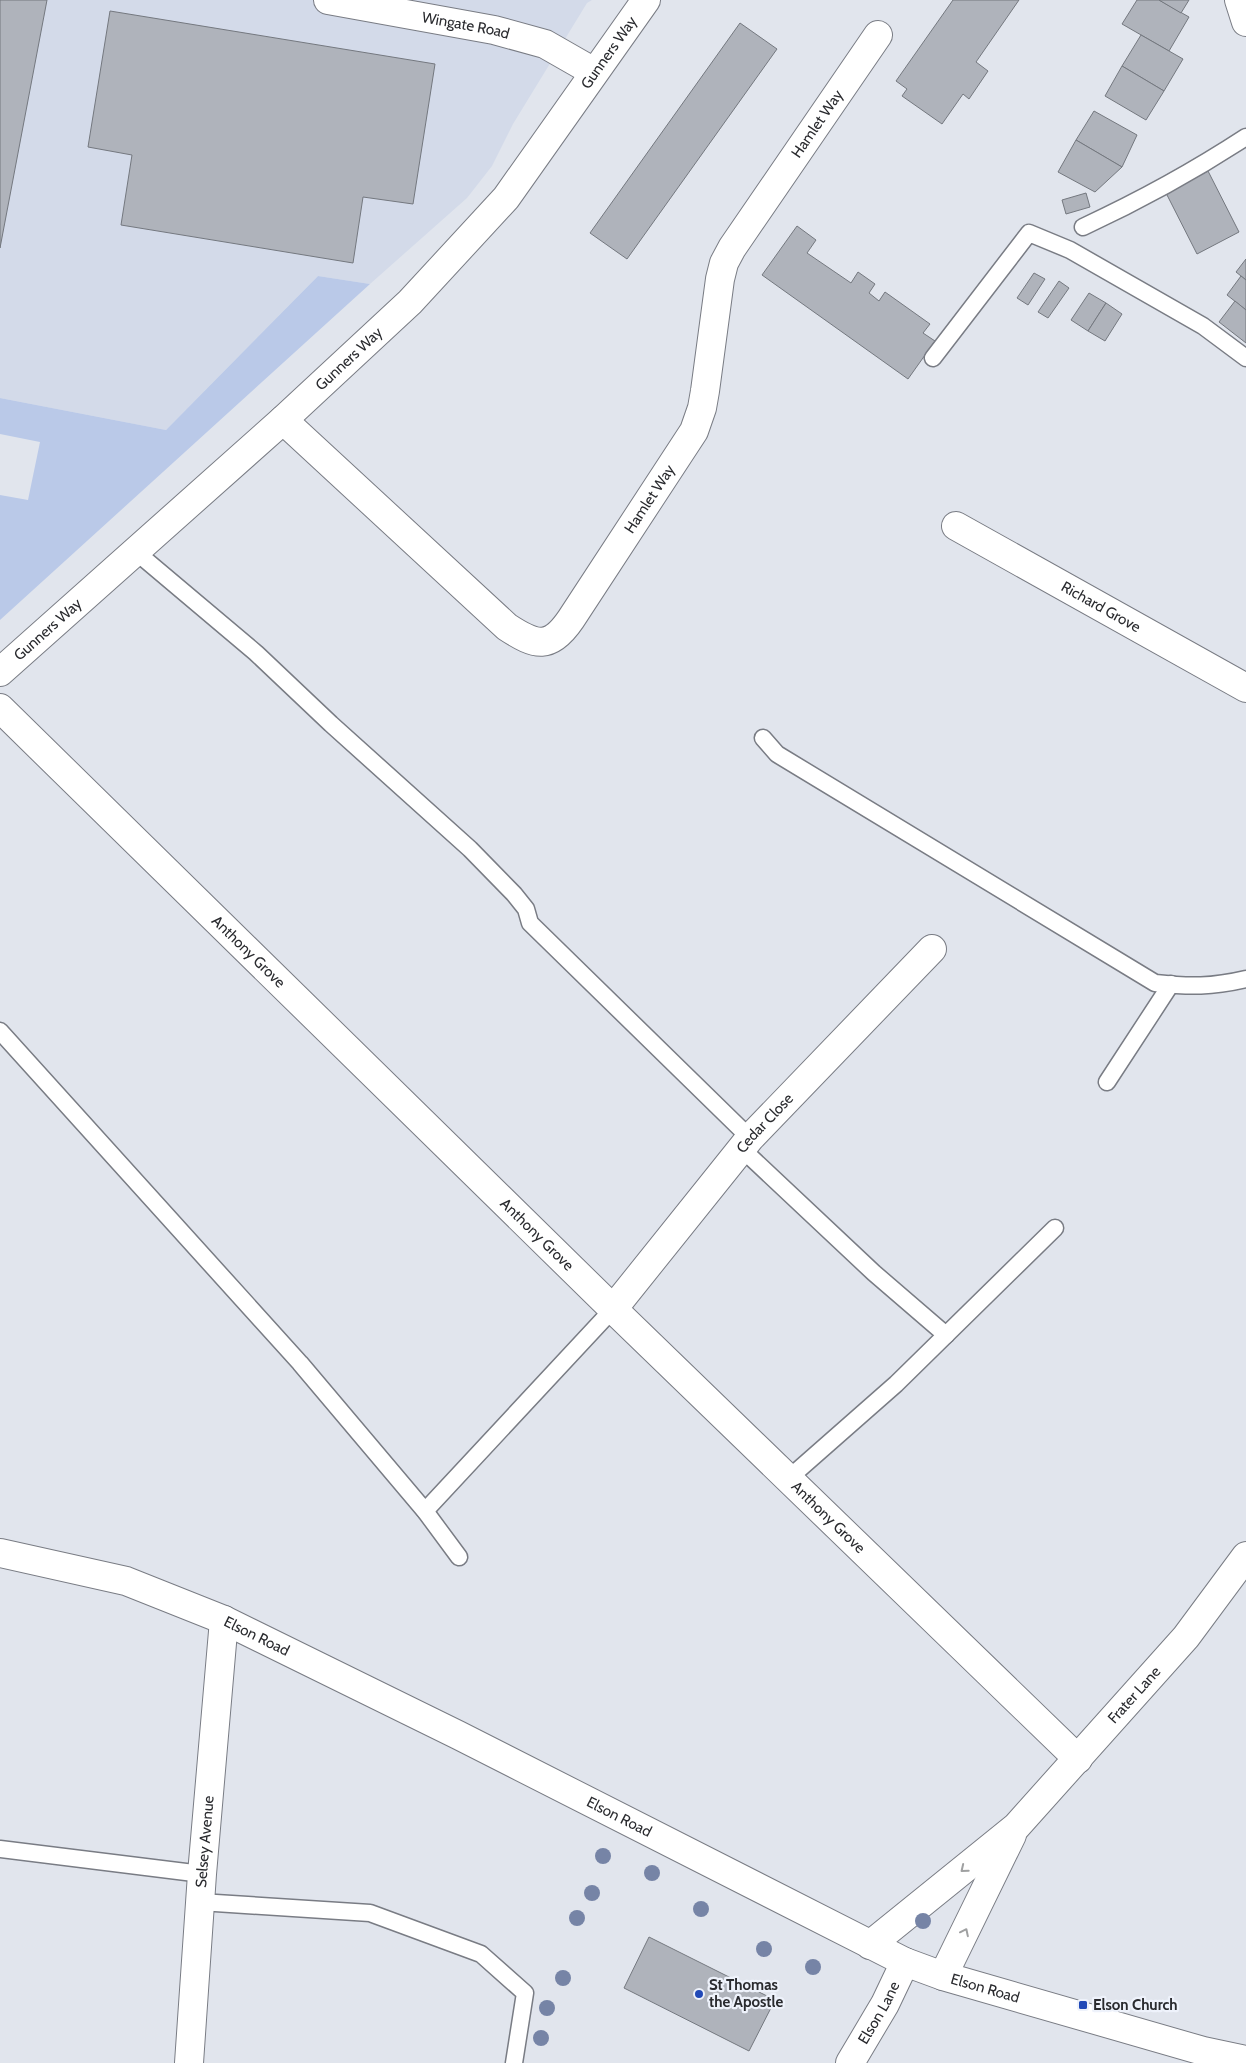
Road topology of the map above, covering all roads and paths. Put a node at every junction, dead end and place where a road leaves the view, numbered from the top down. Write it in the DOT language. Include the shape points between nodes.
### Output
graph roads {
  1 [pos="328,0"];
  2 [pos="646,0"];
  3 [pos="1239,0"];
  4 [pos="365,3"];
  5 [pos="1246,22"];
  6 [pos="878,35"];
  7 [pos="594,72"];
  8 [pos="1246,137"];
  9 [pos="1083,227"];
  10 [pos="933,358"];
  11 [pos="1246,358"];
  12 [pos="283,420"];
  13 [pos="956,526"];
  14 [pos="135,552"];
  15 [pos="0,672"];
  16 [pos="1246,688"];
  17 [pos="0,708"];
  18 [pos="763,738"];
  19 [pos="932,949"];
  20 [pos="1246,979"];
  21 [pos="1171,984"];
  22 [pos="0,1031"];
  23 [pos="1106,1082"];
  24 [pos="745,1143"];
  25 [pos="1055,1228"];
  26 [pos="613,1310"];
  27 [pos="946,1335"];
  28 [pos="788,1479"];
  29 [pos="425,1511"];
  30 [pos="0,1552"];
  31 [pos="1246,1556"];
  32 [pos="459,1557"];
  33 [pos="224,1620"];
  34 [pos="1078,1759"];
  35 [pos="1016,1827"];
  36 [pos="0,1849"];
  37 [pos="202,1874"];
  38 [pos="200,1902"];
  39 [pos="870,1945"];
  40 [pos="906,1962"];
  41 [pos="943,1976"];
  42 [pos="1246,2060"];
  43 [pos="189,2063"];
  44 [pos="514,2063"];
  45 [pos="850,2063"];
  1 -- 4 [label="street, Wingate Road"];
  2 -- 7 [label="street, Gunners Way"];
  3 -- 5 [label="street"];
  4 -- 7 [label="street, Wingate Road" via="545,44"];
  6 -- 12 [label="street, Hamlet Way" via="732,248 720,279 705,391 694,431 561,634 551,641 537,642 507,627"];
  7 -- 12 [label="street, Gunners Way" via="506,198 410,302"];
  8 -- 9 [label="lane" via="1154,191"];
  10 -- 11 [label="lane" via="1029,233 1070,250 1204,326"];
  12 -- 14 [label="street, Gunners Way"];
  13 -- 16 [label="street, Richard Grove"];
  14 -- 15 [label="street, Gunners Way"];
  14 -- 24 [label="lane" via="250,647 470,849 514,894 526,909 530,923"];
  17 -- 26 [label="street, Anthony Grove"];
  18 -- 21 [label="lane" via="777,754 1058,925 1156,982"];
  19 -- 24 [label="street, Cedar Close"];
  20 -- 21 [label="lane" via="1194,987"];
  21 -- 23 [label="lane"];
  22 -- 29 [label="lane" via="300,1363"];
  24 -- 26 [label="street, Cedar Close"];
  24 -- 27 [label="lane" via="874,1273"];
  25 -- 27 [label="lane"];
  26 -- 28 [label="street, Anthony Grove"];
  26 -- 29 [label="lane"];
  27 -- 28 [label="lane" via="896,1384"];
  28 -- 34 [label="street, Anthony Grove"];
  29 -- 32 [label="lane"];
  30 -- 33 [label="street, Elson Road" via="126,1580"];
  31 -- 34 [label="street, Frater Lane" via="1186,1637"];
  33 -- 37 [label="street, Selsey Avenue"];
  33 -- 39 [label="street, Elson Road"];
  34 -- 35 [label="street, Frater Lane"];
  35 -- 39 [label="street, Frater Lane, one-way"];
  41 -- 35 [label="street, Frater Lane, one-way"];
  36 -- 37 [label="lane"];
  37 -- 38 [label="street, Selsey Avenue"];
  38 -- 43 [label="street, Selsey Avenue"];
  38 -- 44 [label="lane" via="370,1913 481,1954 525,1993"];
  39 -- 40 [label="street, Elson Road"];
  40 -- 41 [label="street, Elson Road"];
  40 -- 45 [label="street, Elson Lane"];
  41 -- 42 [label="street, Elson Road" via="1203,2051"];
}
